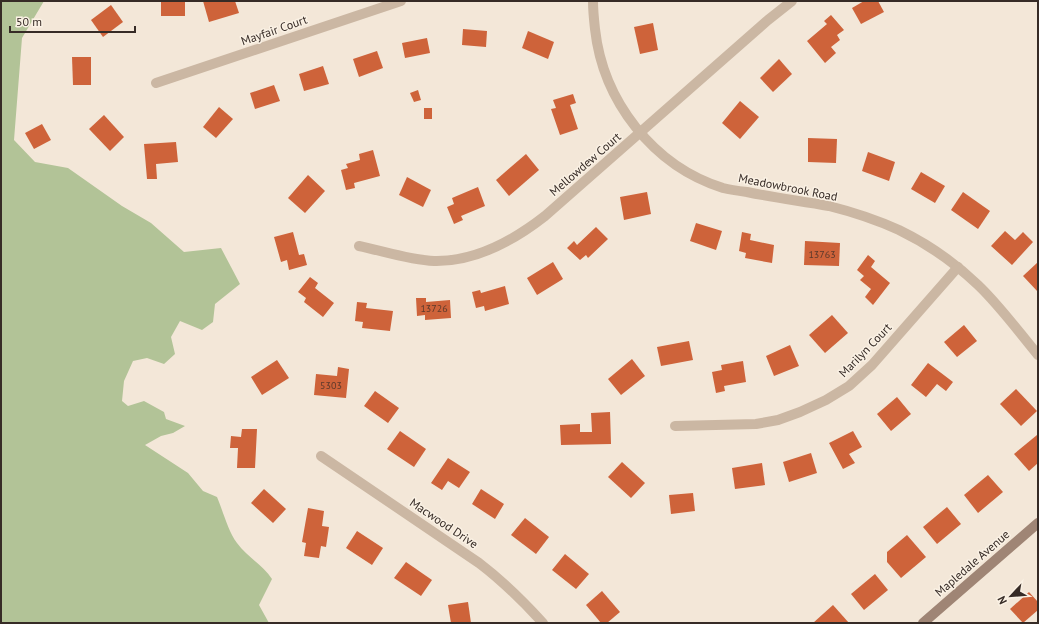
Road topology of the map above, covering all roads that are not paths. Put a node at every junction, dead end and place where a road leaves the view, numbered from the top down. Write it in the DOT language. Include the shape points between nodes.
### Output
graph roads {
  1 [pos="401,1"];
  2 [pos="593,1"];
  3 [pos="792,1"];
  4 [pos="156,83"];
  5 [pos="640,133"];
  6 [pos="359,246"];
  7 [pos="958,267"];
  8 [pos="1038,355"];
  9 [pos="675,426"];
  10 [pos="321,456"];
  11 [pos="1038,524"];
  12 [pos="543,623"];
  13 [pos="923,623"];
  1 -- 4 [label="street, Mayfair Court"];
  2 -- 5 [label="street, Meadowbrook Road" via="596,37 601,58 611,86"];
  3 -- 5 [label="street, Mellowdew Court"];
  5 -- 6 [label="street, Mellowdew Court" via="545,216 526,231 498,246 461,258 434,261"];
  5 -- 7 [label="street, Meadowbrook Road" via="660,153 700,179 724,188 830,206 868,217 930,247"];
  7 -- 8 [label="street, Meadowbrook Road" via="978,286"];
  7 -- 9 [label="street, Marilyn Court" via="872,365 849,386 826,400 778,420 756,424"];
  10 -- 12 [label="street, Macwood Drive" via="502,580"];
  11 -- 13 [label="street, Mapledale Avenue"];
}
